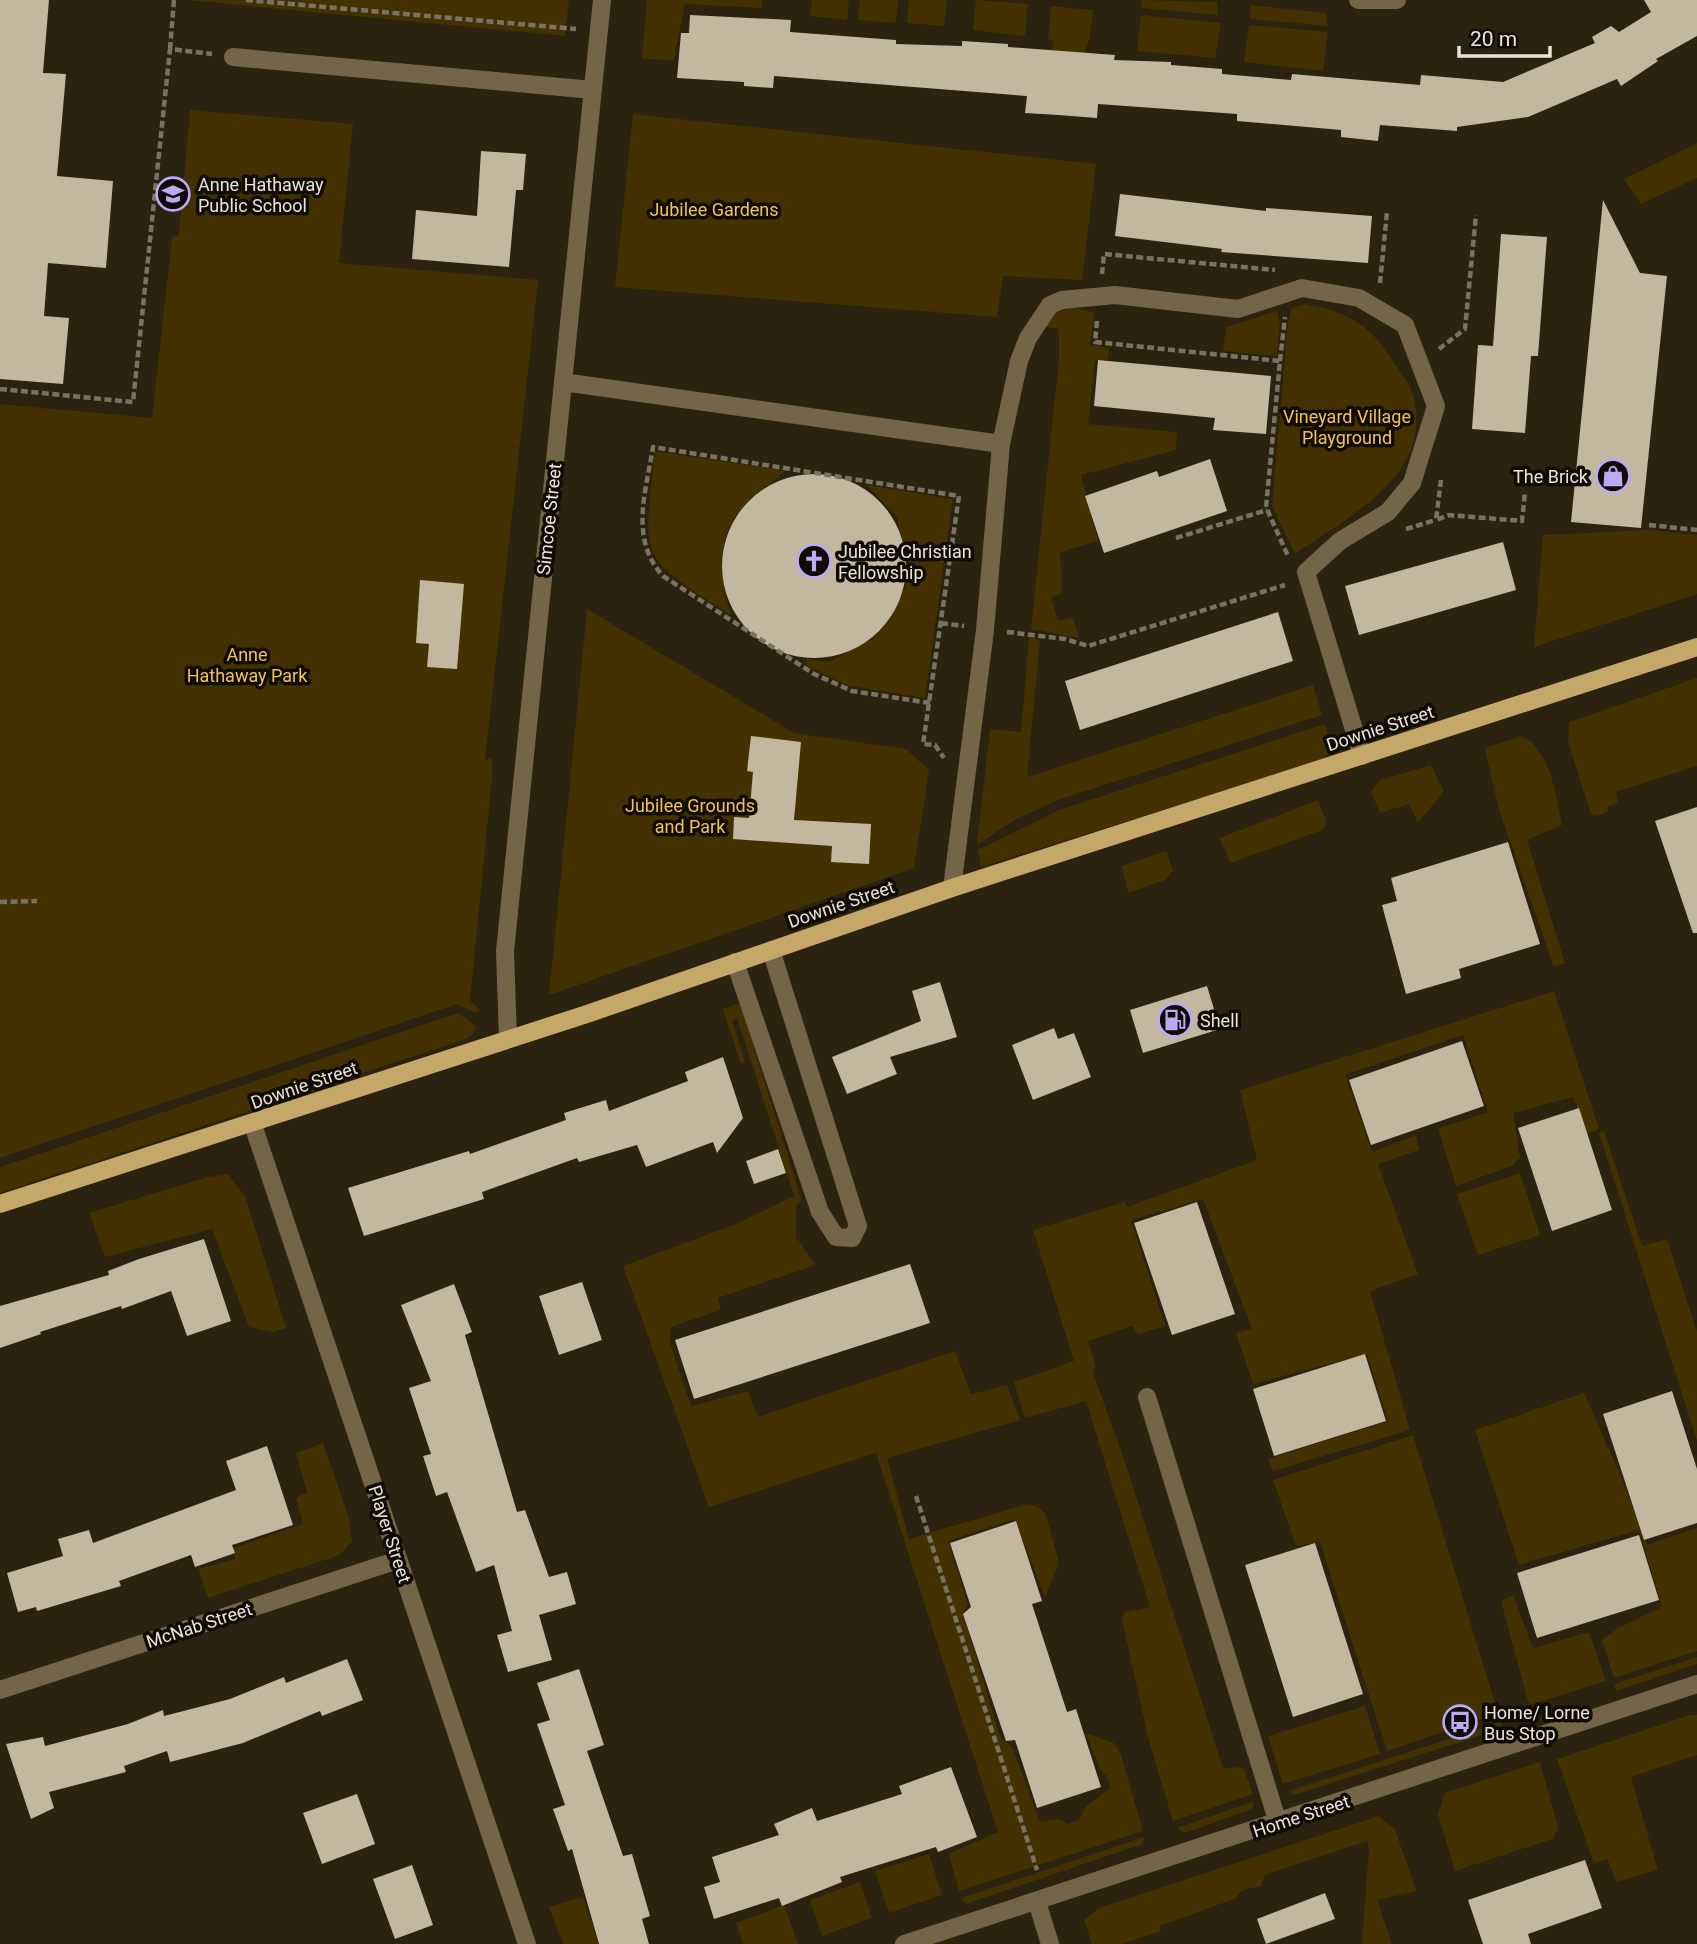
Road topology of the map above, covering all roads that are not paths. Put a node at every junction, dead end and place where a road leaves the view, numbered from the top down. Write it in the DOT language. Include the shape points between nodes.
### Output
graph roads {
  1 [pos="602,0"];
  2 [pos="1358,0"];
  3 [pos="1398,0"];
  4 [pos="233,57"];
  5 [pos="593,90"];
  6 [pos="563,382"];
  7 [pos="1001,444"];
  8 [pos="1697,647"];
  9 [pos="1362,756"];
  10 [pos="952,888"];
  11 [pos="771,950"];
  12 [pos="735,962"];
  13 [pos="508,1039"];
  14 [pos="253,1125"];
  15 [pos="0,1205"];
  16 [pos="1147,1397"];
  17 [pos="398,1560"];
  18 [pos="1697,1684"];
  19 [pos="0,1690"];
  20 [pos="1278,1823"];
  21 [pos="1037,1902"];
  22 [pos="527,1944"];
  23 [pos="904,1944"];
  24 [pos="1050,1944"];
  1 -- 5 [label="street, Simcoe Street"];
  2 -- 3 [label="street"];
  4 -- 5 [label="street"];
  5 -- 6 [label="street, Simcoe Street"];
  6 -- 7 [label="street"];
  6 -- 13 [label="street, Simcoe Street" via="505,951"];
  7 -- 9 [label="street" via="1028,338 1050,305 1062,300 1115,296 1238,309 1302,288 1359,298 1405,326 1436,406 1412,483 1388,512 1340,541 1306,572"];
  7 -- 10 [label="street" via="985,630"];
  8 -- 9 [label="main road, Downie Street"];
  9 -- 10 [label="main road, Downie Street"];
  10 -- 11 [label="main road, Downie Street"];
  11 -- 12 [label="main road, Downie Street"];
  11 -- 12 [label="street" via="858,1226 852,1238 836,1237 820,1212"];
  12 -- 13 [label="main road, Downie Street"];
  13 -- 14 [label="main road, Downie Street"];
  14 -- 15 [label="main road, Downie Street"];
  14 -- 17 [label="street, Player Street"];
  16 -- 20 [label="street"];
  17 -- 19 [label="street, McNab Street"];
  17 -- 22 [label="street, Player Street"];
  18 -- 20 [label="street, Home Street"];
  20 -- 21 [label="street, Home Street"];
  21 -- 23 [label="street, Home Street"];
  21 -- 24 [label="street"];
}
